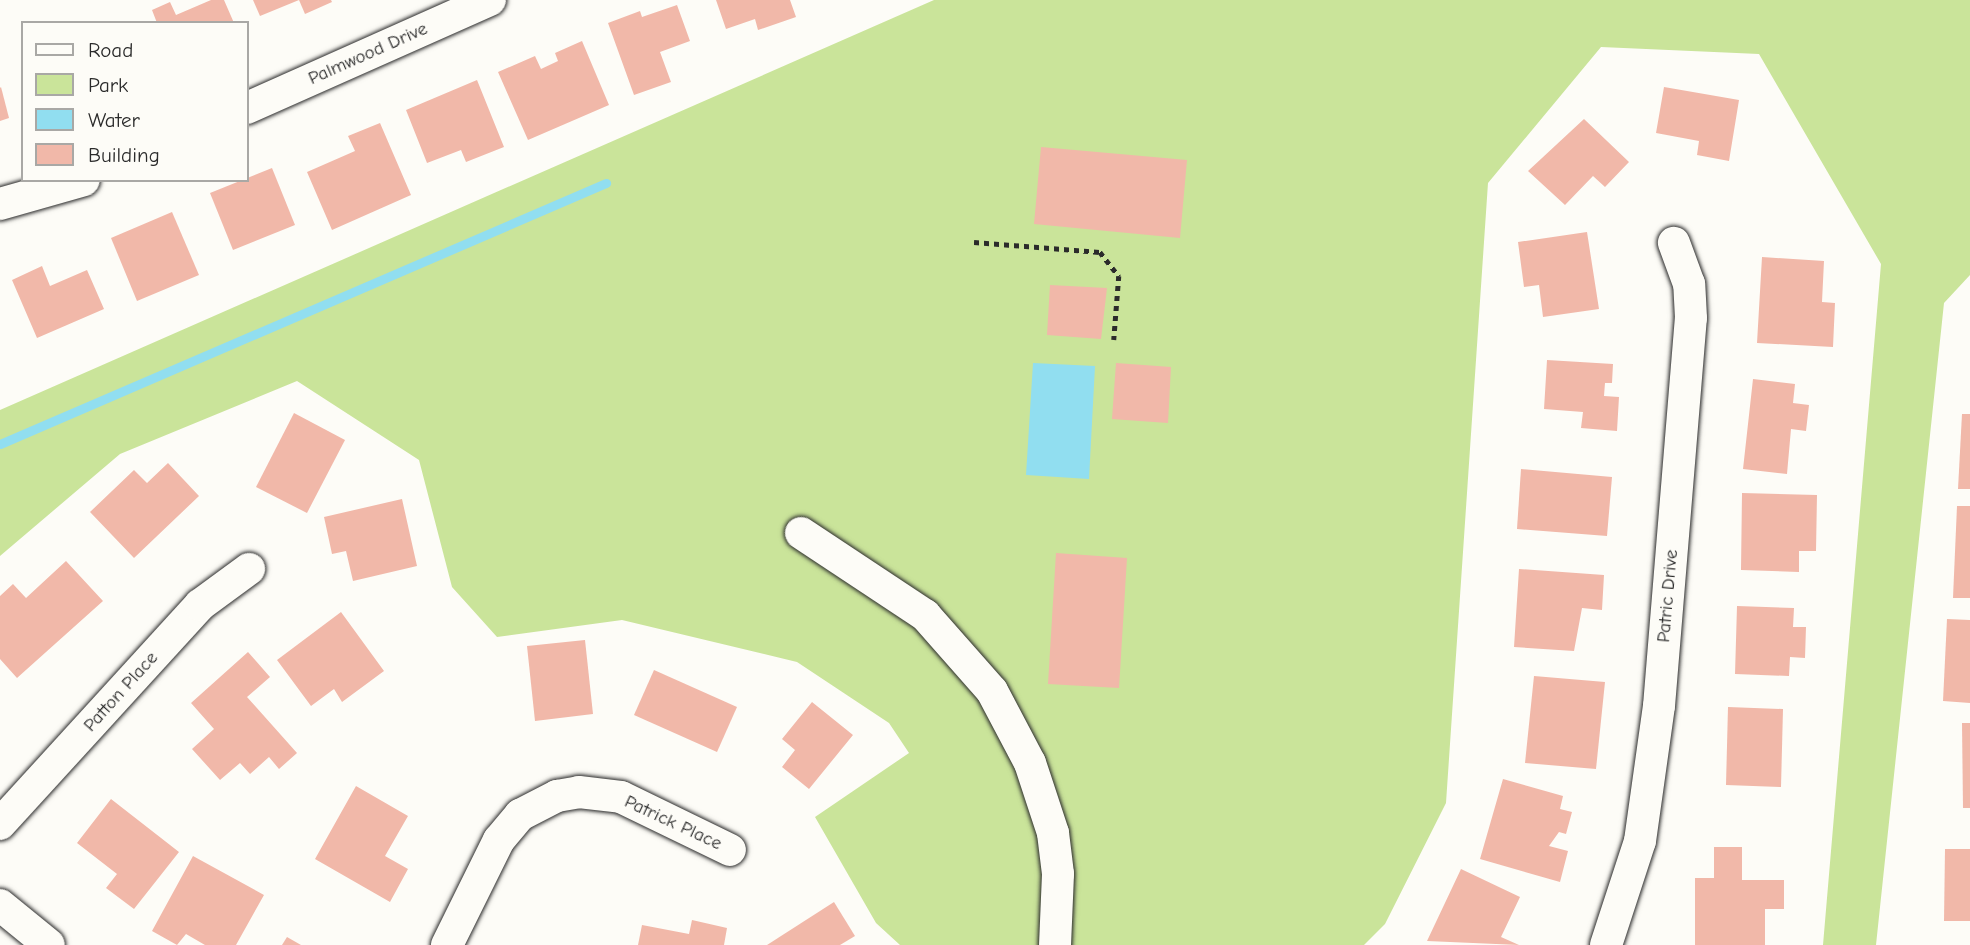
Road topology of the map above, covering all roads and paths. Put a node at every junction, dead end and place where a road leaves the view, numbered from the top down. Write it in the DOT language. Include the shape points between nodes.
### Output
graph roads {
  1 [pos="490,0"];
  2 [pos="248,108"];
  3 [pos="78,182"];
  4 [pos="0,204"];
  5 [pos="974,242"];
  6 [pos="1674,243"];
  7 [pos="1114,340"];
  8 [pos="801,533"];
  9 [pos="249,569"];
  10 [pos="0,824"];
  11 [pos="730,850"];
  12 [pos="0,905"];
  13 [pos="49,945"];
  14 [pos="447,945"];
  15 [pos="1055,945"];
  16 [pos="1606,945"];
  1 -- 2 [label="street, Palmwood Drive"];
  3 -- 4 [label="street"];
  5 -- 7 [label="path" via="1100,252 1119,276"];
  6 -- 16 [label="street, Patric Drive" via="1689,284 1690,318 1659,706 1640,841"];
  8 -- 15 [label="street" via="925,615 992,691 1030,763 1053,833 1058,874"];
  9 -- 10 [label="street, Patton Place" via="200,604"];
  11 -- 14 [label="street, Patrick Place" via="621,797 579,792 557,796 520,815 499,840"];
  12 -- 13 [label="street"];
}
